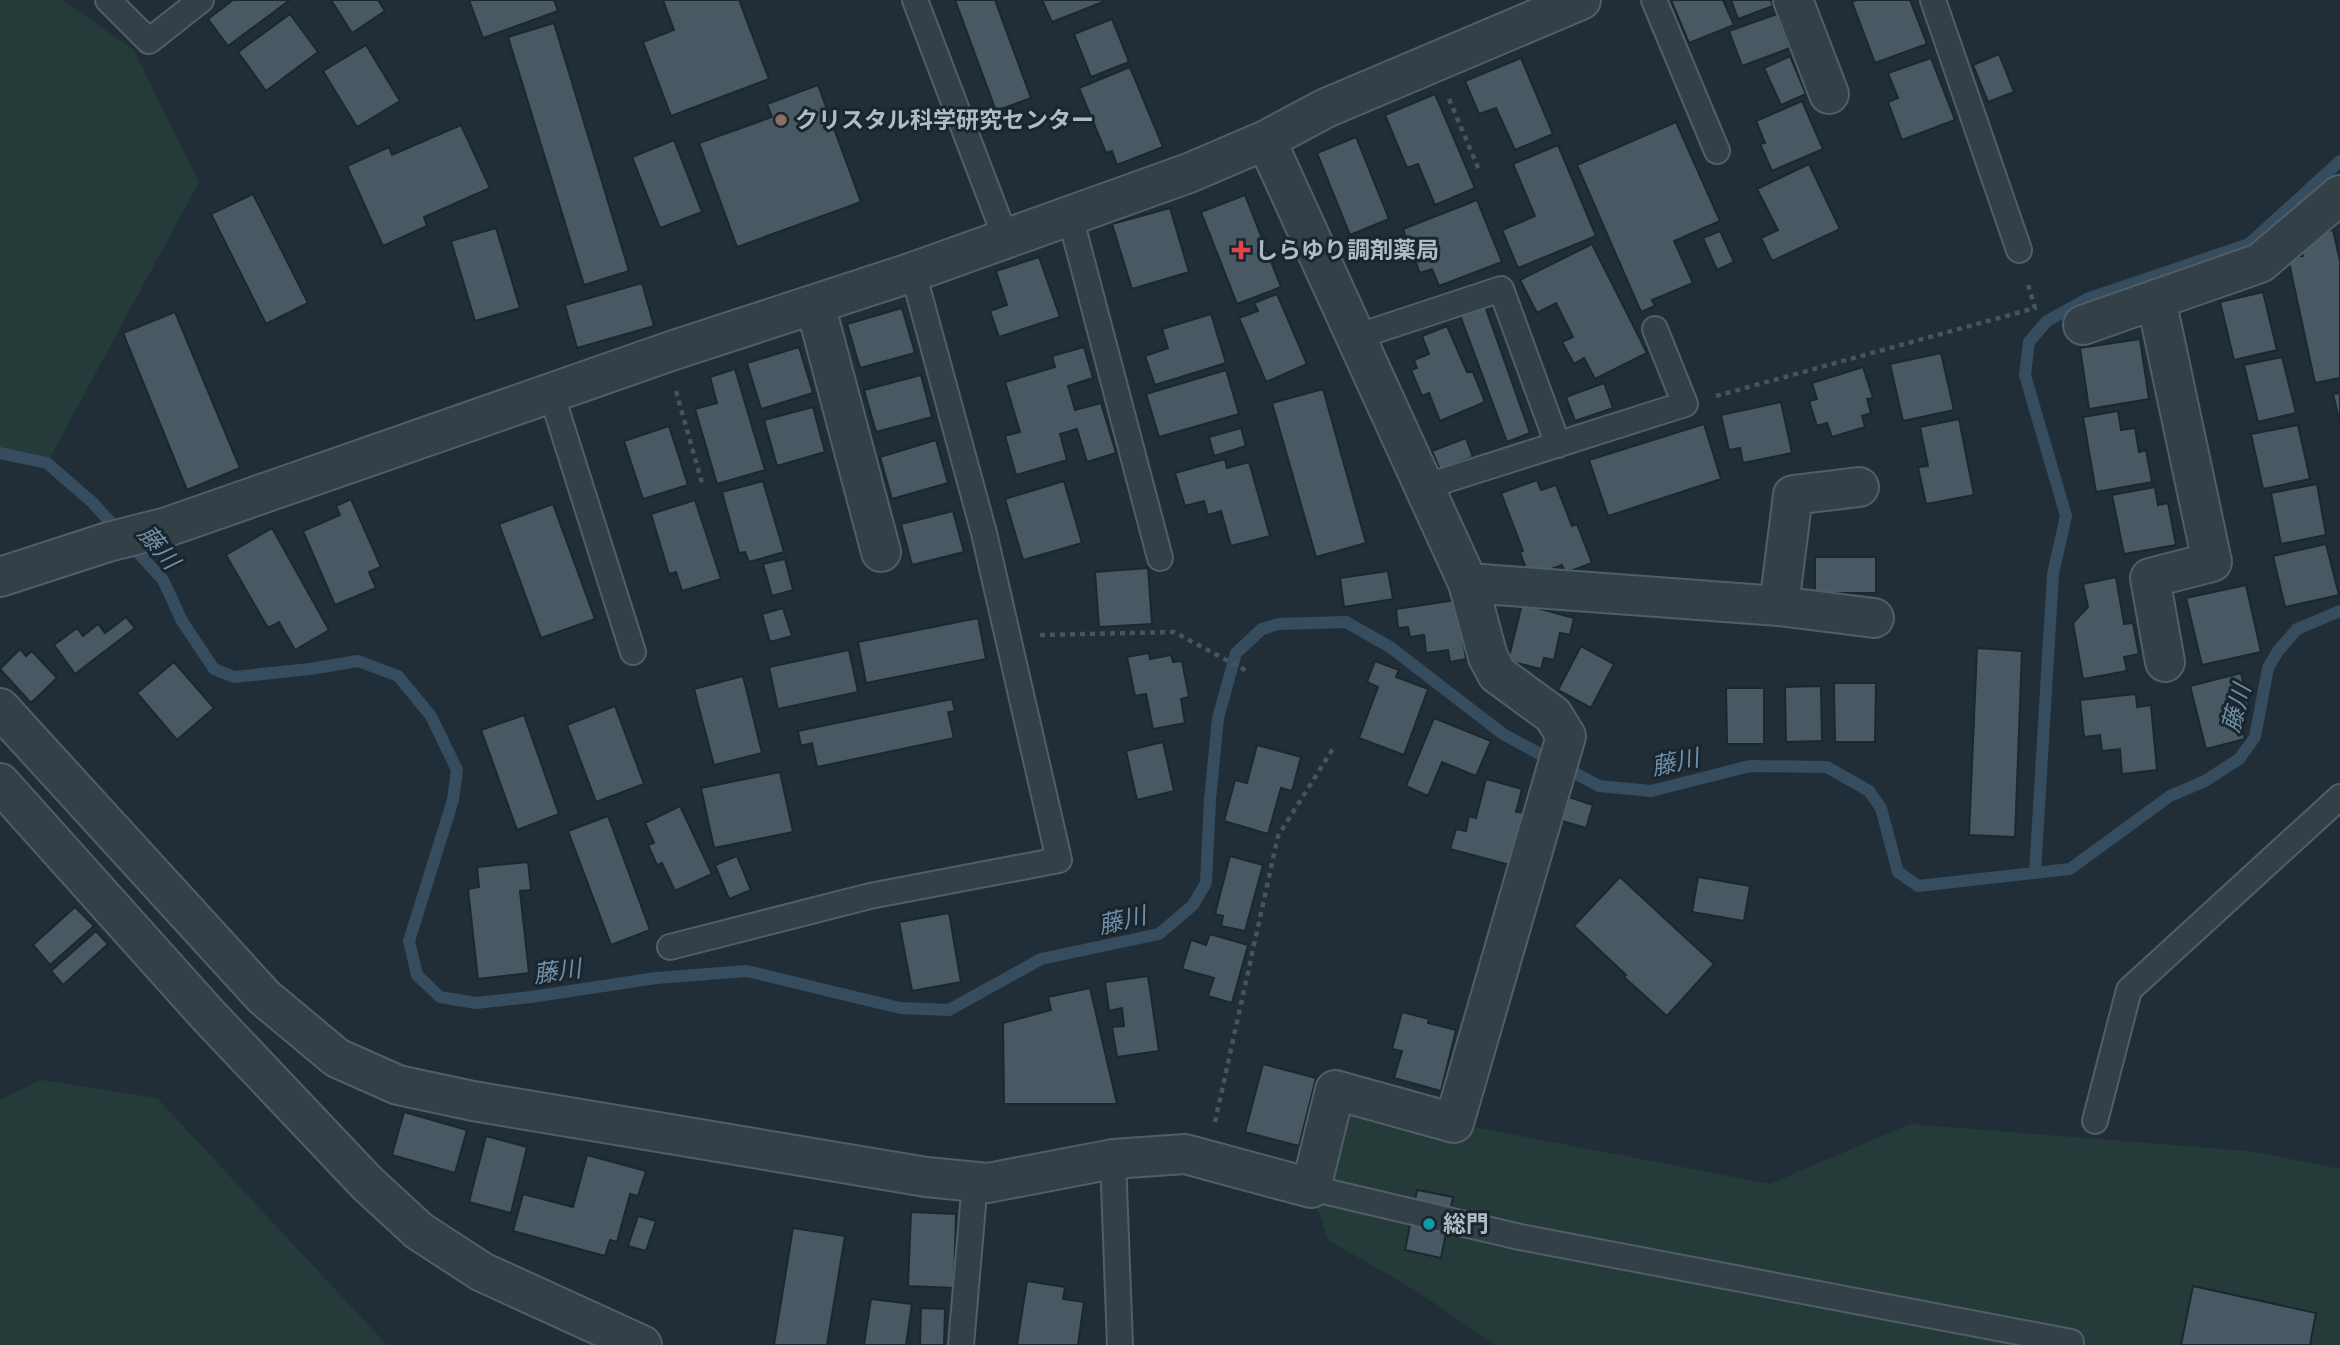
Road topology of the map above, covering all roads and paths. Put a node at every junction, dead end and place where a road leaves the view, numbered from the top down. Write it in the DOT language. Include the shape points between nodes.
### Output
graph roads {
  1 [pos="108,0"];
  2 [pos="201,0"];
  3 [pos="915,0"];
  4 [pos="1581,0"];
  5 [pos="1654,0"];
  6 [pos="1793,0"];
  7 [pos="1933,0"];
  8 [pos="1433,63"];
  9 [pos="1829,94"];
  10 [pos="1266,140"];
  11 [pos="1717,151"];
  12 [pos="1479,170"];
  13 [pos="2340,195"];
  14 [pos="1070,216"];
  15 [pos="1006,239"];
  16 [pos="2019,250"];
  17 [pos="912,272"];
  18 [pos="2155,299"];
  19 [pos="815,304"];
  20 [pos="2083,325"];
  21 [pos="1655,329"];
  22 [pos="1356,337"];
  23 [pos="665,354"];
  24 [pos="551,393"];
  25 [pos="1685,404"];
  26 [pos="1558,445"];
  27 [pos="702,482"];
  28 [pos="1424,487"];
  29 [pos="1859,487"];
  30 [pos="881,552"];
  31 [pos="1160,558"];
  32 [pos="0,577"];
  33 [pos="1468,583"];
  34 [pos="1779,606"];
  35 [pos="1874,618"];
  36 [pos="1007,635"];
  37 [pos="633,652"];
  38 [pos="2165,662"];
  39 [pos="1247,671"];
  40 [pos="0,708"];
  41 [pos="1334,747"];
  42 [pos="0,783"];
  43 [pos="2340,797"];
  44 [pos="670,947"];
  45 [pos="2095,1121"];
  46 [pos="1113,1159"];
  47 [pos="1207,1160"];
  48 [pos="975,1181"];
  49 [pos="1311,1188"];
  50 [pos="2071,1342"];
  51 [pos="642,1345"];
  52 [pos="961,1345"];
  53 [pos="1120,1345"];
  1 -- 2 [label="lane" via="149,41"];
  3 -- 15 [label="lane"];
  4 -- 8 [label="street"];
  5 -- 11 [label="lane"];
  6 -- 9 [label="street"];
  7 -- 16 [label="lane"];
  8 -- 10 [label="street" via="1326,108"];
  8 -- 12 [label="path"];
  10 -- 14 [label="street"];
  10 -- 22 [label="street"];
  13 -- 18 [label="street" via="2260,263"];
  14 -- 15 [label="street"];
  14 -- 31 [label="lane"];
  15 -- 17 [label="street"];
  16 -- 25 [label="path" via="2035,308"];
  17 -- 19 [label="street"];
  17 -- 36 [label="lane" via="984,533"];
  18 -- 20 [label="street"];
  18 -- 38 [label="street" via="2213,562 2150,578"];
  19 -- 23 [label="street"];
  19 -- 30 [label="street"];
  21 -- 25 [label="lane"];
  22 -- 26 [label="lane" via="1501,289"];
  22 -- 28 [label="street"];
  23 -- 24 [label="street"];
  23 -- 27 [label="path"];
  24 -- 32 [label="street" via="167,527"];
  24 -- 37 [label="lane"];
  25 -- 26 [label="lane"];
  26 -- 28 [label="lane"];
  28 -- 33 [label="street"];
  29 -- 34 [label="street" via="1793,495"];
  33 -- 34 [label="street"];
  33 -- 49 [label="street" via="1497,674 1553,715 1566,736 1454,1123 1335,1090"];
  34 -- 35 [label="street"];
  36 -- 39 [label="path" via="1174,632"];
  36 -- 44 [label="lane" via="1059,860 870,896"];
  40 -- 48 [label="street" via="264,997 337,1059 398,1085 473,1101 926,1177"];
  41 -- 47 [label="path" via="1278,836"];
  42 -- 51 [label="street" via="207,1014 367,1183 419,1231 482,1272"];
  43 -- 45 [label="lane" via="2129,990"];
  46 -- 47 [label="street" via="1185,1154"];
  46 -- 48 [label="street" via="988,1183"];
  46 -- 53 [label="lane"];
  47 -- 49 [label="street"];
  48 -- 52 [label="lane"];
  49 -- 50 [label="lane" via="1520,1237"];
}
